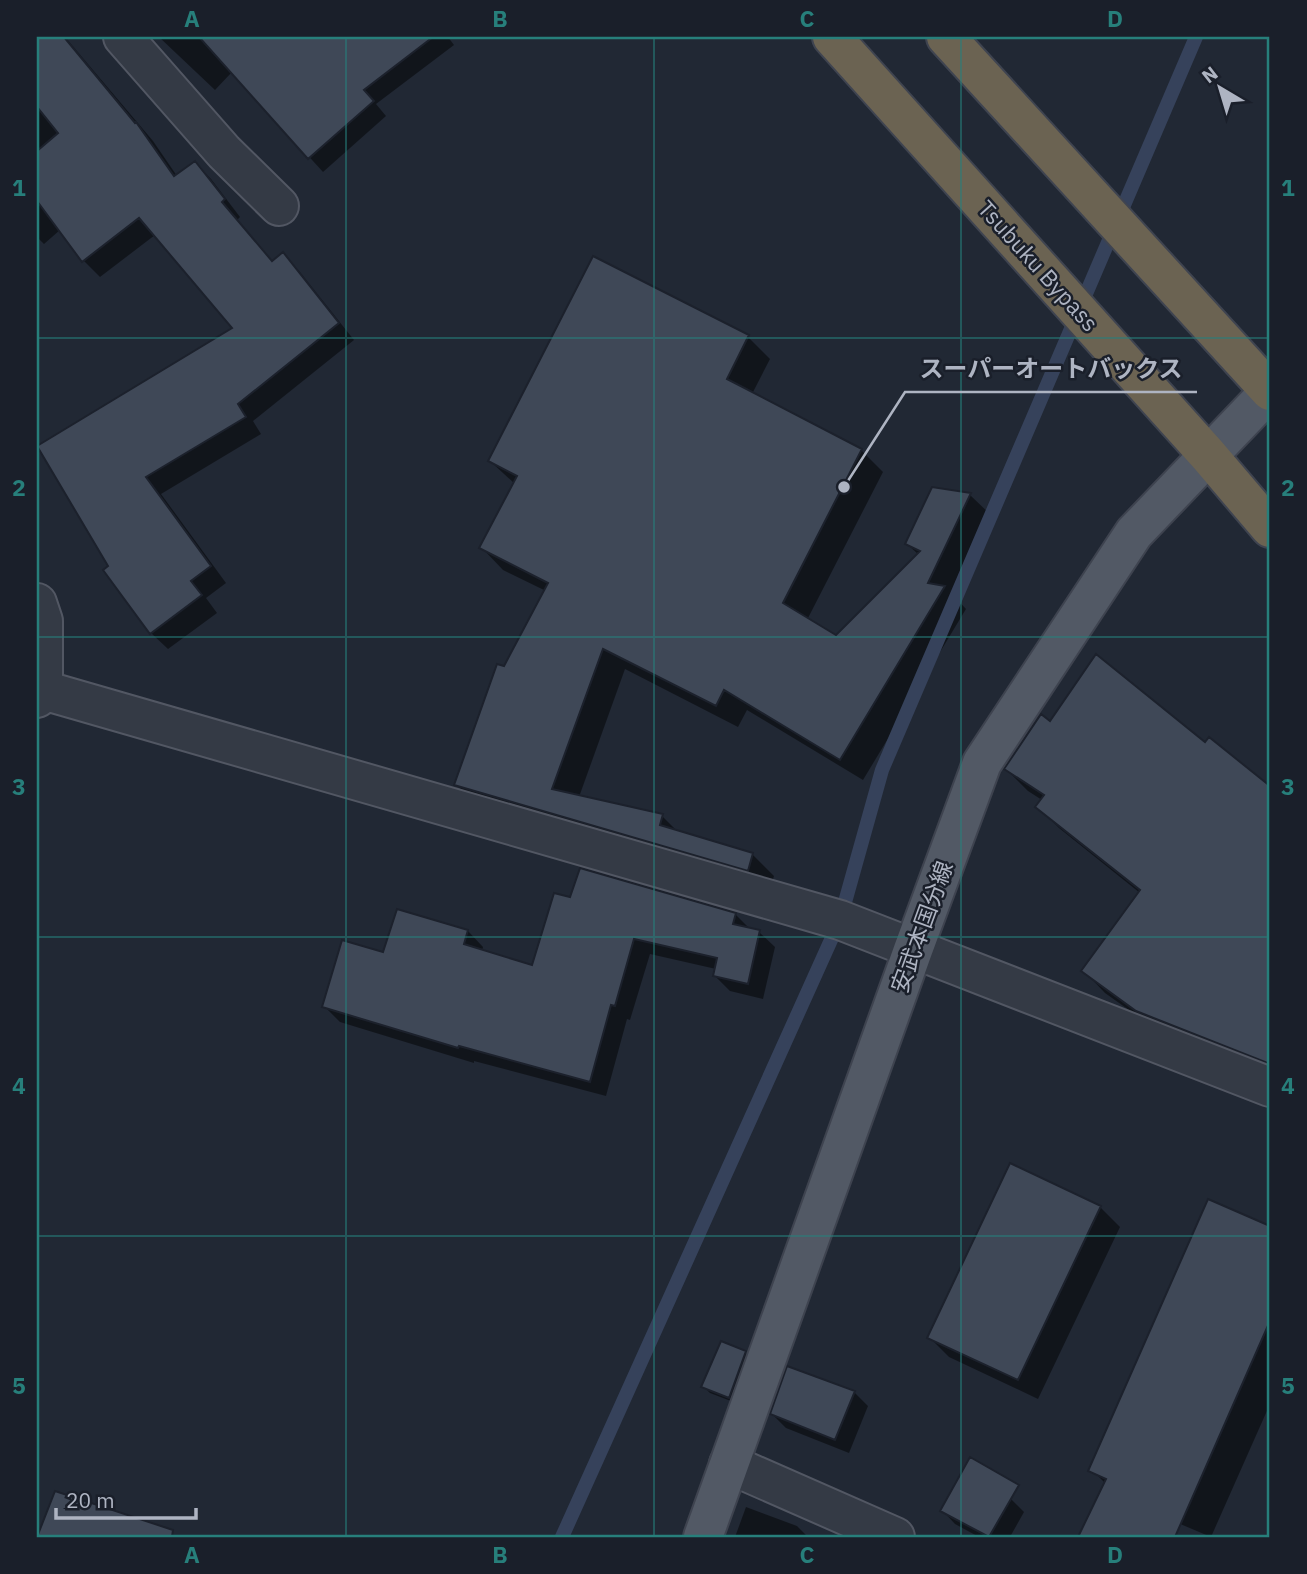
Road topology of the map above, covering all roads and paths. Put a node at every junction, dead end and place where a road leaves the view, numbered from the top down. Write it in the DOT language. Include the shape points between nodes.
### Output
graph roads {
  1 [pos="123,37"];
  2 [pos="832,37"];
  3 [pos="946,37"];
  4 [pos="279,206"];
  5 [pos="1270,391"];
  6 [pos="1208,455"];
  7 [pos="1270,528"];
  8 [pos="37,603"];
  9 [pos="40,694"];
  10 [pos="913,950"];
  11 [pos="1270,1087"];
  12 [pos="729,1464"];
  13 [pos="703,1537"];
  14 [pos="895,1537"];
  1 -- 4 [label="street" via="224,152"];
  2 -- 6 [label="highway, Tsubuku Bypass"];
  3 -- 5 [label="highway"];
  5 -- 6 [label="main road, 安武本国分線"];
  6 -- 7 [label="highway, Tsubuku Bypass"];
  6 -- 10 [label="main road, 安武本国分線" via="1133,533 982,763"];
  8 -- 9 [label="street" via="43,621"];
  9 -- 10 [label="street" via="840,920"];
  10 -- 11 [label="street"];
  10 -- 12 [label="main road, 安武本国分線"];
  12 -- 13 [label="main road, 安武本国分線"];
  12 -- 14 [label="street"];
}
